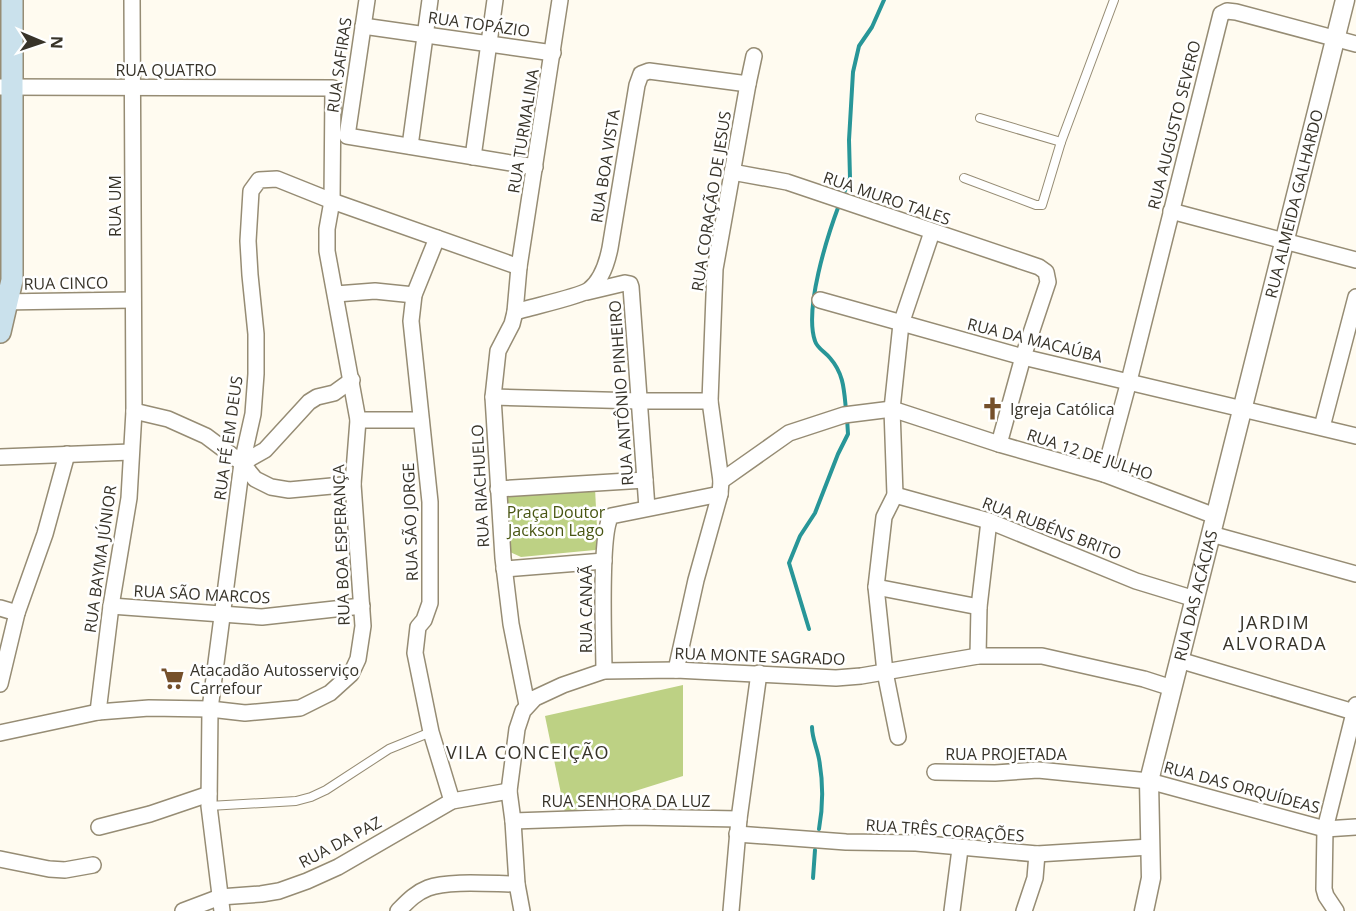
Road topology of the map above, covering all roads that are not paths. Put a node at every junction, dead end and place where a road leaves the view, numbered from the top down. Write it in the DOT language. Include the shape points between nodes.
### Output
graph roads {
  1 [pos="12,0"];
  2 [pos="132,0"];
  3 [pos="367,0"];
  4 [pos="430,0"];
  5 [pos="495,0"];
  6 [pos="560,0"];
  7 [pos="1114,0"];
  8 [pos="1345,0"];
  9 [pos="363,26"];
  10 [pos="425,34"];
  11 [pos="1335,38"];
  12 [pos="489,44"];
  13 [pos="1356,44"];
  14 [pos="553,53"];
  15 [pos="754,56"];
  16 [pos="748,84"];
  17 [pos="6,87"];
  18 [pos="133,88"];
  19 [pos="333,88"];
  20 [pos="980,118"];
  21 [pos="1061,142"];
  22 [pos="410,146"];
  23 [pos="473,157"];
  24 [pos="536,167"];
  25 [pos="732,172"];
  26 [pos="964,178"];
  27 [pos="332,201"];
  28 [pos="1171,211"];
  29 [pos="932,232"];
  30 [pos="437,238"];
  31 [pos="1284,241"];
  32 [pos="1356,260"];
  33 [pos="519,267"];
  34 [pos="587,292"];
  35 [pos="336,294"];
  36 [pos="414,295"];
  37 [pos="1356,297"];
  38 [pos="133,300"];
  39 [pos="820,300"];
  40 [pos="4,302"];
  41 [pos="515,312"];
  42 [pos="901,324"];
  43 [pos="0,332"];
  44 [pos="1023,357"];
  45 [pos="352,381"];
  46 [pos="1129,381"];
  47 [pos="493,397"];
  48 [pos="640,401"];
  49 [pos="710,401"];
  50 [pos="1242,408"];
  51 [pos="892,409"];
  52 [pos="134,411"];
  53 [pos="358,420"];
  54 [pos="421,420"];
  55 [pos="1322,427"];
  56 [pos="1356,436"];
  57 [pos="999,444"];
  58 [pos="131,452"];
  59 [pos="67,454"];
  60 [pos="0,457"];
  61 [pos="242,463"];
  62 [pos="1104,474"];
  63 [pos="645,480"];
  64 [pos="353,484"];
  65 [pos="721,487"];
  66 [pos="498,489"];
  67 [pos="895,495"];
  68 [pos="646,508"];
  69 [pos="1215,516"];
  70 [pos="988,521"];
  71 [pos="1211,534"];
  72 [pos="604,561"];
  73 [pos="504,568"];
  74 [pos="1356,574"];
  75 [pos="876,588"];
  76 [pos="1195,600"];
  77 [pos="111,606"];
  78 [pos="362,606"];
  79 [pos="0,608"];
  80 [pos="979,608"];
  81 [pos="17,613"];
  82 [pos="221,615"];
  83 [pos="978,656"];
  84 [pos="1179,660"];
  85 [pos="676,670"];
  86 [pos="604,671"];
  87 [pos="885,672"];
  88 [pos="759,673"];
  89 [pos="0,684"];
  90 [pos="1173,688"];
  91 [pos="527,705"];
  92 [pos="1355,708"];
  93 [pos="210,709"];
  94 [pos="98,712"];
  95 [pos="430,732"];
  96 [pos="0,734"];
  97 [pos="898,737"];
  98 [pos="935,772"];
  99 [pos="1149,781"];
  100 [pos="509,791"];
  101 [pos="209,800"];
  102 [pos="452,801"];
  103 [pos="513,821"];
  104 [pos="738,826"];
  105 [pos="99,827"];
  106 [pos="1356,827"];
  107 [pos="1325,829"];
  108 [pos="1150,847"];
  109 [pos="960,849"];
  110 [pos="1037,854"];
  111 [pos="0,859"];
  112 [pos="93,865"];
  113 [pos="517,884"];
  114 [pos="221,904"];
  115 [pos="183,911"];
  116 [pos="398,911"];
  117 [pos="522,911"];
  118 [pos="731,911"];
  119 [pos="952,911"];
  120 [pos="1024,911"];
  121 [pos="1144,911"];
  122 [pos="1336,911"];
  1 -- 17 [label="main road"];
  2 -- 18 [label="street, RUA UM"];
  3 -- 9 [label="street, RUA SAFIRAS"];
  4 -- 10 [label="street"];
  5 -- 12 [label="street"];
  6 -- 14 [label="street, RUA TURMALINA"];
  7 -- 21 [label="lane"];
  8 -- 11 [label="street, RUA ALMEIDA GALHARDO"];
  9 -- 10 [label="street, RUA TOPÁZIO"];
  9 -- 22 [label="street, RUA SAFIRAS" via="347,135"];
  10 -- 12 [label="street, RUA TOPÁZIO"];
  10 -- 22 [label="street"];
  11 -- 13 [label="street, RUA AUGUSTO SEVERO"];
  11 -- 28 [label="street, RUA AUGUSTO SEVERO" via="1236,12 1221,14"];
  11 -- 31 [label="street, RUA ALMEIDA GALHARDO"];
  12 -- 14 [label="street, RUA TOPÁZIO"];
  12 -- 23 [label="street"];
  14 -- 24 [label="street, RUA TURMALINA"];
  15 -- 16 [label="street, RUA CORAÇÃO DE JESUS"];
  16 -- 25 [label="street, RUA CORAÇÃO DE JESUS"];
  16 -- 34 [label="street, RUA BOA VISTA" via="649,71 640,74 607,261"];
  17 -- 18 [label="street, RUA QUATRO"];
  17 -- 40 [label="main road" via="12,280"];
  18 -- 19 [label="street, RUA QUATRO"];
  18 -- 38 [label="street, RUA UM"];
  19 -- 27 [label="street, RUA BOA ESPERANÇA"];
  20 -- 21 [label="lane"];
  21 -- 26 [label="lane" via="1042,205"];
  22 -- 23 [label="street"];
  23 -- 24 [label="street"];
  24 -- 33 [label="street, RUA TURMALINA"];
  25 -- 29 [label="street, RUA MURO TALES" via="787,182"];
  25 -- 49 [label="street, RUA CORAÇÃO DE JESUS" via="715,270"];
  27 -- 30 [label="street"];
  27 -- 35 [label="street, RUA BOA ESPERANÇA" via="327,251"];
  27 -- 61 [label="street, RUA FÉ EM DEUS" via="277,178 254,184 248,241 256,374 253,414"];
  28 -- 31 [label="street"];
  28 -- 46 [label="street, RUA AUGUSTO SEVERO"];
  29 -- 42 [label="street"];
  29 -- 44 [label="street, RUA MURO TALES" via="1046,272 1048,282"];
  30 -- 33 [label="street"];
  30 -- 36 [label="street, RUA SÃO JORGE"];
  31 -- 32 [label="street"];
  31 -- 50 [label="street, RUA ALMEIDA GALHARDO"];
  33 -- 41 [label="street, RUA RIACHUELO"];
  34 -- 41 [label="street"];
  34 -- 48 [label="street, RUA ANTÔNIO PINHEIRO" via="630,284"];
  35 -- 36 [label="street" via="375,291"];
  35 -- 45 [label="street, RUA BOA ESPERANÇA"];
  36 -- 54 [label="street, RUA SÃO JORGE" via="411,321"];
  37 -- 55 [label="street"];
  38 -- 40 [label="street, RUA CINCO"];
  38 -- 52 [label="street, RUA UM"];
  39 -- 42 [label="street, RUA DA MACAÚBA"];
  40 -- 43 [label="main road"];
  41 -- 47 [label="street, RUA RIACHUELO" via="498,351"];
  42 -- 44 [label="street, RUA DA MACAÚBA"];
  42 -- 51 [label="street"];
  44 -- 46 [label="street, RUA DA MACAÚBA"];
  44 -- 57 [label="street"];
  45 -- 53 [label="street, RUA BOA ESPERANÇA"];
  45 -- 61 [label="street" via="309,402 265,450"];
  46 -- 50 [label="street, RUA DA MACAÚBA"];
  46 -- 62 [label="street, RUA AUGUSTO SEVERO"];
  47 -- 48 [label="street"];
  47 -- 66 [label="street, RUA RIACHUELO"];
  48 -- 49 [label="street"];
  48 -- 63 [label="street, RUA ANTÔNIO PINHEIRO"];
  49 -- 65 [label="street, RUA CORAÇÃO DE JESUS"];
  50 -- 55 [label="street, RUA DA MACAÚBA"];
  50 -- 69 [label="street, RUA DAS ACÁCIAS"];
  51 -- 57 [label="street, RUA 12 DE JULHO"];
  51 -- 65 [label="street, RUA 12 DE JULHO" via="849,415 789,433"];
  51 -- 67 [label="street"];
  52 -- 58 [label="street, RUA BAYMA JÚNIOR"];
  52 -- 61 [label="street" via="190,428"];
  53 -- 54 [label="street"];
  53 -- 64 [label="street, RUA BOA ESPERANÇA"];
  54 -- 95 [label="street, RUA SÃO JORGE" via="430,502 430,603 418,627 415,653"];
  55 -- 56 [label="street, RUA DA MACAÚBA"];
  57 -- 62 [label="street, RUA 12 DE JULHO"];
  58 -- 59 [label="street"];
  58 -- 77 [label="street, RUA BAYMA JÚNIOR" via="129,498"];
  59 -- 60 [label="street"];
  59 -- 81 [label="street" via="45,534"];
  61 -- 64 [label="street" via="255,479 280,490"];
  61 -- 82 [label="street, RUA FÉ EM DEUS"];
  62 -- 69 [label="street, RUA 12 DE JULHO"];
  63 -- 66 [label="street"];
  63 -- 68 [label="street, RUA ANTÔNIO PINHEIRO"];
  64 -- 78 [label="street, RUA BOA ESPERANÇA"];
  65 -- 68 [label="street, RUA CANAÃ"];
  65 -- 85 [label="street, RUA CORAÇÃO DE JESUS"];
  66 -- 73 [label="street, RUA RIACHUELO"];
  67 -- 70 [label="street, RUA RUBÉNS BRITO"];
  67 -- 75 [label="street" via="884,518"];
  68 -- 72 [label="street, RUA CANAÃ" via="610,516"];
  69 -- 71 [label="street, RUA DAS ACÁCIAS"];
  70 -- 76 [label="street, RUA RUBÉNS BRITO" via="1136,581"];
  70 -- 80 [label="street"];
  71 -- 74 [label="street"];
  71 -- 76 [label="street, RUA DAS ACÁCIAS"];
  72 -- 73 [label="street"];
  72 -- 86 [label="street, RUA CANAÃ"];
  73 -- 91 [label="street, RUA RIACHUELO"];
  75 -- 80 [label="street"];
  75 -- 87 [label="street"];
  76 -- 84 [label="street, RUA DAS ACÁCIAS"];
  77 -- 82 [label="street, RUA SÃO MARCOS"];
  77 -- 94 [label="street, RUA BAYMA JÚNIOR"];
  78 -- 82 [label="street, RUA SÃO MARCOS" via="261,617"];
  78 -- 93 [label="street, RUA BOA ESPERANÇA" via="358,659 351,674 330,693 300,708 245,713"];
  79 -- 81 [label="street"];
  80 -- 83 [label="street"];
  81 -- 89 [label="street"];
  82 -- 93 [label="street, RUA FÉ EM DEUS"];
  83 -- 87 [label="street, RUA MONTE SAGRADO"];
  83 -- 90 [label="street, RUA MONTE SAGRADO" via="1060,658"];
  84 -- 90 [label="street, RUA DAS ACÁCIAS"];
  84 -- 92 [label="street"];
  85 -- 86 [label="street, RUA MONTE SAGRADO"];
  85 -- 88 [label="street, RUA MONTE SAGRADO"];
  86 -- 91 [label="street, RUA MONTE SAGRADO" via="544,693"];
  87 -- 88 [label="street, RUA MONTE SAGRADO" via="836,678"];
  87 -- 97 [label="street"];
  88 -- 104 [label="street"];
  90 -- 99 [label="street, RUA DAS ACÁCIAS"];
  91 -- 100 [label="street" via="517,729"];
  92 -- 107 [label="street"];
  93 -- 94 [label="street, RUA BOA ESPERANÇA"];
  93 -- 101 [label="street, RUA FÉ EM DEUS"];
  94 -- 96 [label="street, RUA BOA ESPERANÇA"];
  95 -- 101 [label="lane" via="389,749 311,797 296,801"];
  95 -- 102 [label="street, RUA SÃO JORGE"];
  98 -- 99 [label="street, RUA PROJETADA" via="1038,770"];
  99 -- 107 [label="street, RUA DAS ORQUÍDEAS"];
  99 -- 108 [label="street, RUA DAS ACÁCIAS"];
  100 -- 102 [label="street, RUA DA PAZ"];
  100 -- 103 [label="street"];
  101 -- 105 [label="street"];
  101 -- 114 [label="street, RUA FÉ EM DEUS"];
  102 -- 114 [label="street, RUA DA PAZ" via="307,881"];
  103 -- 104 [label="street, RUA SENHORA DA LUZ" via="632,817"];
  103 -- 113 [label="street"];
  104 -- 109 [label="street, RUA TRÊS CORAÇÕES" via="846,842 916,843"];
  104 -- 118 [label="street"];
  106 -- 107 [label="street, RUA DAS ORQUÍDEAS"];
  107 -- 122 [label="street" via="1324,889"];
  108 -- 110 [label="street, RUA TRÊS CORAÇÕES"];
  108 -- 121 [label="street, RUA DAS ACÁCIAS" via="1151,878"];
  109 -- 110 [label="street, RUA TRÊS CORAÇÕES"];
  109 -- 119 [label="street"];
  110 -- 120 [label="street" via="1035,878"];
  111 -- 112 [label="street" via="57,870"];
  113 -- 116 [label="street" via="429,887 412,896"];
  113 -- 117 [label="street"];
  114 -- 115 [label="street, RUA DA PAZ"];
}
